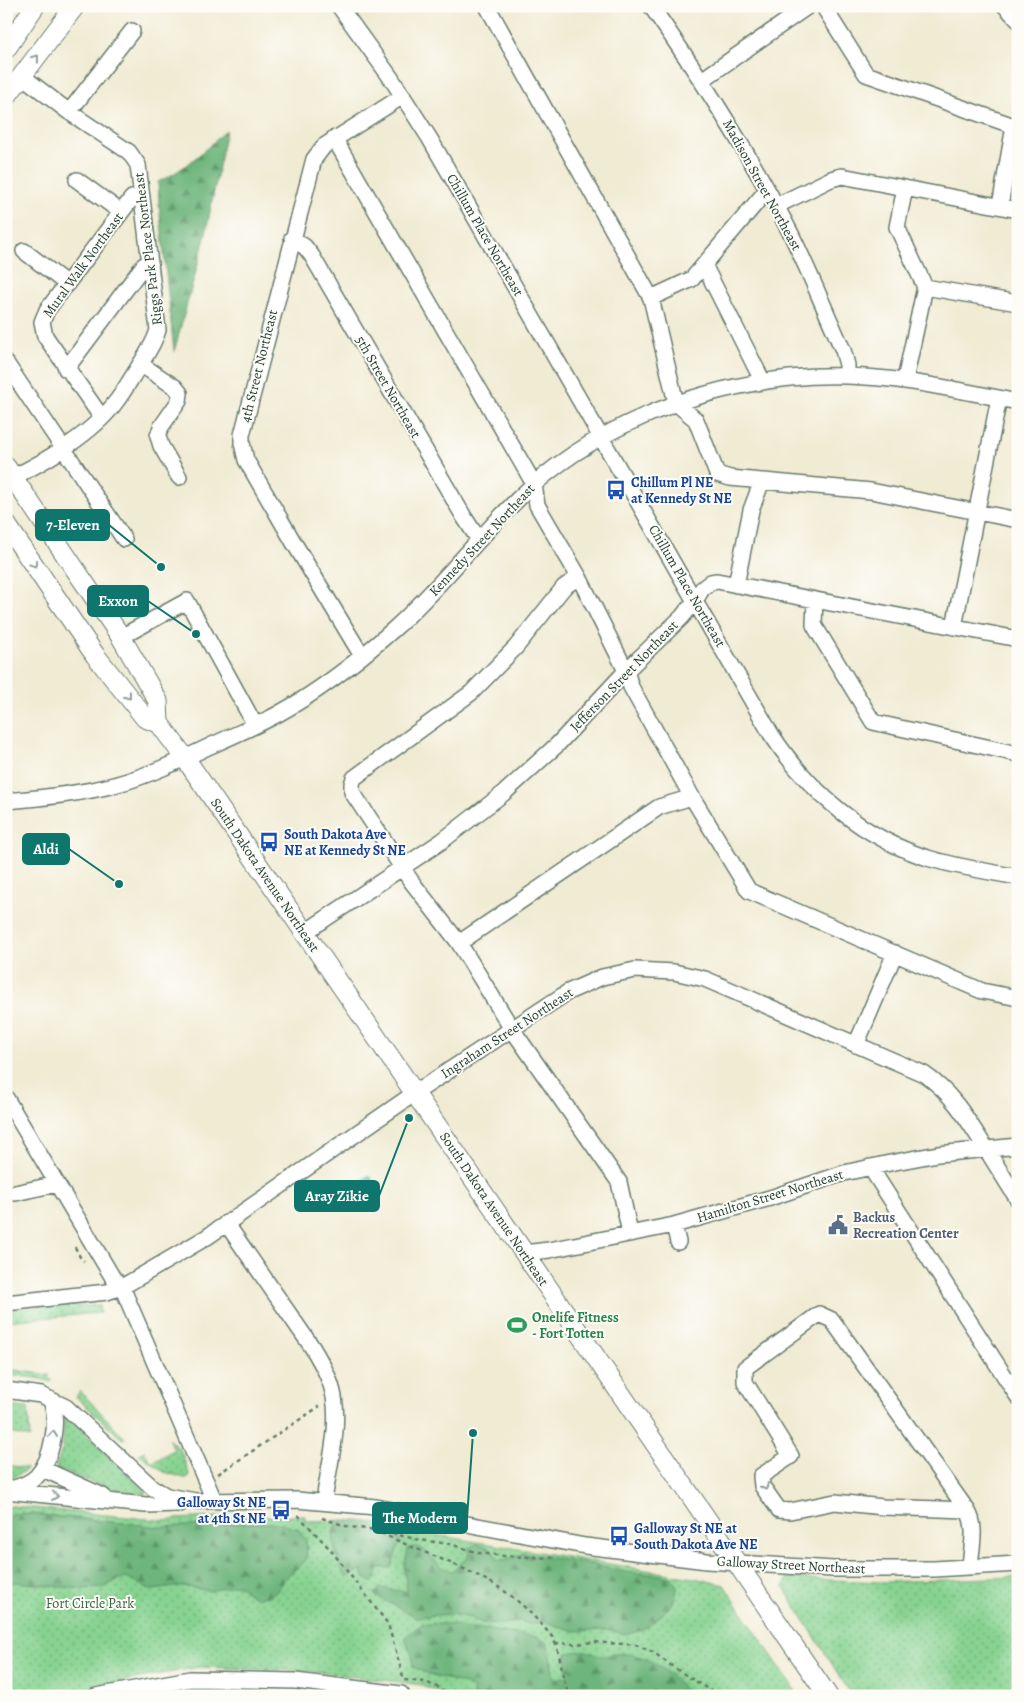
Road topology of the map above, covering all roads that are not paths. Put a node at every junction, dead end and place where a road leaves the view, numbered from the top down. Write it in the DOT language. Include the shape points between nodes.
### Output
graph roads {
  1 [pos="35,6"];
  2 [pos="75,6"];
  3 [pos="339,6"];
  4 [pos="487,6"];
  5 [pos="651,6"];
  6 [pos="808,6"];
  7 [pos="823,6"];
  8 [pos="1005,6"];
  9 [pos="1018,20"];
  10 [pos="132,31"];
  11 [pos="6,49"];
  12 [pos="22,76"];
  13 [pos="702,80"];
  14 [pos="403,96"];
  15 [pos="6,97"];
  16 [pos="69,112"];
  17 [pos="1016,124"];
  18 [pos="334,138"];
  19 [pos="77,180"];
  20 [pos="905,188"];
  21 [pos="767,190"];
  22 [pos="142,197"];
  23 [pos="776,206"];
  24 [pos="1000,206"];
  25 [pos="1018,210"];
  26 [pos="121,212"];
  27 [pos="292,238"];
  28 [pos="24,251"];
  29 [pos="150,263"];
  30 [pos="704,266"];
  31 [pos="67,284"];
  32 [pos="925,287"];
  33 [pos="651,298"];
  34 [pos="1018,303"];
  35 [pos="6,363"];
  36 [pos="140,364"];
  37 [pos="66,369"];
  38 [pos="847,375"];
  39 [pos="906,380"];
  40 [pos="763,382"];
  41 [pos="999,398"];
  42 [pos="1018,402"];
  43 [pos="676,403"];
  44 [pos="102,418"];
  45 [pos="602,437"];
  46 [pos="64,448"];
  47 [pos="10,472"];
  48 [pos="179,477"];
  49 [pos="762,481"];
  50 [pos="534,484"];
  51 [pos="977,512"];
  52 [pos="1018,520"];
  53 [pos="6,524"];
  54 [pos="124,539"];
  55 [pos="479,540"];
  56 [pos="579,577"];
  57 [pos="736,585"];
  58 [pos="695,600"];
  59 [pos="816,600"];
  60 [pos="954,627"];
  61 [pos="121,637"];
  62 [pos="1018,639"];
  63 [pos="362,656"];
  64 [pos="626,671"];
  65 [pos="159,723"];
  66 [pos="255,725"];
  67 [pos="1018,754"];
  68 [pos="185,758"];
  69 [pos="692,797"];
  70 [pos="6,801"];
  71 [pos="402,867"];
  72 [pos="1018,877"];
  73 [pos="304,933"];
  74 [pos="459,944"];
  75 [pos="895,953"];
  76 [pos="1018,998"];
  77 [pos="512,1029"];
  78 [pos="856,1044"];
  79 [pos="415,1093"];
  80 [pos="6,1098"];
  81 [pos="1018,1146"];
  82 [pos="986,1149"];
  83 [pos="870,1168"];
  84 [pos="57,1184"];
  85 [pos="15,1193"];
  86 [pos="1018,1200"];
  87 [pos="226,1223"];
  88 [pos="674,1225"];
  89 [pos="630,1233"];
  90 [pos="678,1242"];
  91 [pos="524,1253"];
  92 [pos="122,1287"];
  93 [pos="6,1302"];
  94 [pos="6,1390"];
  95 [pos="1018,1397"];
  96 [pos="50,1399"];
  97 [pos="43,1469"];
  98 [pos="6,1490"];
  99 [pos="214,1500"];
  100 [pos="196,1501"];
  101 [pos="117,1502"];
  102 [pos="324,1502"];
  103 [pos="967,1510"];
  104 [pos="737,1563"];
  105 [pos="1018,1564"];
  106 [pos="970,1567"];
  107 [pos="173,1689"];
  108 [pos="96,1696"];
  109 [pos="402,1696"];
  110 [pos="828,1696"];
  1 -- 11 [label="main road"];
  12 -- 2 [label="main road, one-way"];
  3 -- 14 [label="street, Chillum Place Northeast"];
  4 -- 33 [label="street"];
  5 -- 13 [label="street, Madison Street Northeast"];
  6 -- 13 [label="street"];
  7 -- 17 [label="street" via="866,74"];
  8 -- 9 [label="street"];
  10 -- 16 [label="street"];
  12 -- 15 [label="main road"];
  12 -- 16 [label="street, Riggs Park Place Northeast"];
  13 -- 21 [label="street, Madison Street Northeast"];
  14 -- 18 [label="street, 4th Street Northeast"];
  14 -- 45 [label="street, Chillum Place Northeast"];
  16 -- 22 [label="street, Riggs Park Place Northeast" via="134,157"];
  17 -- 24 [label="street"];
  18 -- 27 [label="street, 4th Street Northeast" via="314,159"];
  18 -- 50 [label="street"];
  19 -- 26 [label="street"];
  20 -- 23 [label="street" via="837,177"];
  20 -- 24 [label="street"];
  20 -- 32 [label="street" via="897,227"];
  21 -- 23 [label="street, Madison Street Northeast"];
  21 -- 30 [label="street"];
  22 -- 26 [label="street, Mural Walk Northeast" via="132,198"];
  22 -- 29 [label="street, Riggs Park Place Northeast"];
  23 -- 38 [label="street, Madison Street Northeast" via="843,350"];
  24 -- 25 [label="street"];
  26 -- 31 [label="street, Mural Walk Northeast"];
  27 -- 55 [label="street, 5th Street Northeast" via="312,256"];
  27 -- 63 [label="street, 4th Street Northeast" via="242,435 243,452 280,521"];
  28 -- 31 [label="street"];
  29 -- 36 [label="street, Riggs Park Place Northeast" via="158,330"];
  29 -- 37 [label="street" via="144,265"];
  30 -- 33 [label="street" via="692,279"];
  30 -- 40 [label="street"];
  31 -- 37 [label="street, Mural Walk Northeast" via="42,322 45,336"];
  32 -- 34 [label="street"];
  32 -- 39 [label="street"];
  33 -- 43 [label="street"];
  35 -- 46 [label="street"];
  36 -- 44 [label="street, Riggs Park Place Northeast"];
  36 -- 48 [label="street" via="180,393 158,436"];
  37 -- 44 [label="street, Mural Walk Northeast"];
  38 -- 39 [label="street, Kennedy Street Northeast"];
  38 -- 40 [label="street, Kennedy Street Northeast"];
  39 -- 41 [label="street, Kennedy Street Northeast"];
  40 -- 43 [label="street, Kennedy Street Northeast"];
  41 -- 42 [label="street, Kennedy Street Northeast"];
  41 -- 51 [label="street"];
  43 -- 45 [label="street, Kennedy Street Northeast"];
  43 -- 49 [label="street" via="696,420 717,474"];
  44 -- 46 [label="street, Riggs Park Place Northeast"];
  45 -- 50 [label="street, Kennedy Street Northeast"];
  45 -- 58 [label="street, Chillum Place Northeast"];
  46 -- 47 [label="street, Riggs Park Place Northeast" via="28,470"];
  46 -- 54 [label="street"];
  47 -- 61 [label="main road"];
  49 -- 51 [label="street" via="871,491"];
  49 -- 57 [label="street" via="751,510"];
  50 -- 55 [label="street, Kennedy Street Northeast"];
  50 -- 56 [label="street" via="537,505"];
  51 -- 52 [label="street"];
  51 -- 60 [label="street"];
  53 -- 65 [label="main road, South Dakota Avenue Northeast, one-way" via="95,655 145,718"];
  55 -- 63 [label="street, Kennedy Street Northeast" via="432,593"];
  56 -- 64 [label="street"];
  56 -- 71 [label="street" via="564,587 516,647 471,693 354,778 352,792"];
  57 -- 58 [label="street, Jefferson Street Northeast" via="711,582"];
  57 -- 59 [label="street, Jefferson Street Northeast"];
  58 -- 64 [label="street, Jefferson Street Northeast" via="682,617"];
  58 -- 72 [label="street, Chillum Place Northeast" via="776,741 819,794 866,829 904,850 946,863"];
  59 -- 60 [label="street, Jefferson Street Northeast"];
  59 -- 67 [label="street" via="814,626 873,722"];
  60 -- 62 [label="street, Jefferson Street Northeast"];
  61 -- 65 [label="main road" via="158,701"];
  61 -- 66 [label="street" via="187,601"];
  63 -- 66 [label="street, Kennedy Street Northeast" via="307,696"];
  64 -- 69 [label="street" via="631,687"];
  64 -- 71 [label="street, Jefferson Street Northeast" via="522,777 442,841"];
  65 -- 68 [label="main road, South Dakota Avenue Northeast"];
  66 -- 68 [label="street, Kennedy Street Northeast"];
  68 -- 70 [label="street, Kennedy Street Northeast" via="149,774 109,786"];
  68 -- 73 [label="main road, South Dakota Avenue Northeast"];
  69 -- 74 [label="street" via="659,808"];
  69 -- 75 [label="street" via="749,891"];
  71 -- 73 [label="street, Jefferson Street Northeast"];
  71 -- 74 [label="street"];
  73 -- 79 [label="main road, South Dakota Avenue Northeast"];
  74 -- 77 [label="street"];
  75 -- 76 [label="street" via="982,991"];
  75 -- 78 [label="street"];
  77 -- 78 [label="street, Ingraham Street Northeast" via="561,996 589,982 624,972 657,970 705,979"];
  77 -- 79 [label="street, Ingraham Street Northeast"];
  77 -- 89 [label="street" via="619,1182"];
  78 -- 82 [label="street, Ingraham Street Northeast" via="936,1082 956,1103"];
  79 -- 87 [label="street, Ingraham Street Northeast"];
  79 -- 91 [label="main road, South Dakota Avenue Northeast"];
  80 -- 84 [label="street"];
  81 -- 82 [label="street, Hamilton Street Northeast"];
  82 -- 83 [label="street, Hamilton Street Northeast"];
  82 -- 86 [label="street, Ingraham Street Northeast"];
  83 -- 88 [label="street, Hamilton Street Northeast"];
  83 -- 95 [label="street"];
  84 -- 85 [label="street"];
  84 -- 92 [label="street" via="113,1278"];
  87 -- 92 [label="street, Ingraham Street Northeast"];
  87 -- 102 [label="street" via="312,1347 334,1396 335,1432"];
  88 -- 89 [label="street, Hamilton Street Northeast"];
  88 -- 90 [label="street"];
  89 -- 91 [label="street, Hamilton Street Northeast"];
  91 -- 104 [label="main road, South Dakota Avenue Northeast"];
  92 -- 93 [label="street" via="107,1292"];
  92 -- 99 [label="street"];
  94 -- 96 [label="street, Galloway Street Northeast"];
  97 -- 96 [label="street, one-way" via="53,1437 55,1414"];
  96 -- 100 [label="street, Galloway Street Northeast" via="71,1410 160,1493"];
  97 -- 98 [label="street" via="27,1484"];
  97 -- 101 [label="street"];
  98 -- 101 [label="street, one-way"];
  99 -- 100 [label="street, Galloway Street Northeast"];
  99 -- 102 [label="street, Galloway Street Northeast"];
  100 -- 101 [label="street" via="158,1505"];
  102 -- 104 [label="street, Galloway Street Northeast" via="410,1512 651,1556"];
  103 -- 103 [label="street, one-way" via="832,1320 819,1314 745,1368 745,1382 792,1456 761,1476 762,1486 779,1510 790,1511 835,1502"];
  103 -- 106 [label="street" via="974,1532"];
  104 -- 106 [label="street, Galloway Street Northeast" via="834,1569"];
  104 -- 110 [label="main road, South Dakota Avenue Northeast"];
  105 -- 106 [label="street, Galloway Street Northeast"];
  107 -- 108 [label="street"];
  107 -- 109 [label="street" via="190,1679 295,1681"];
}
